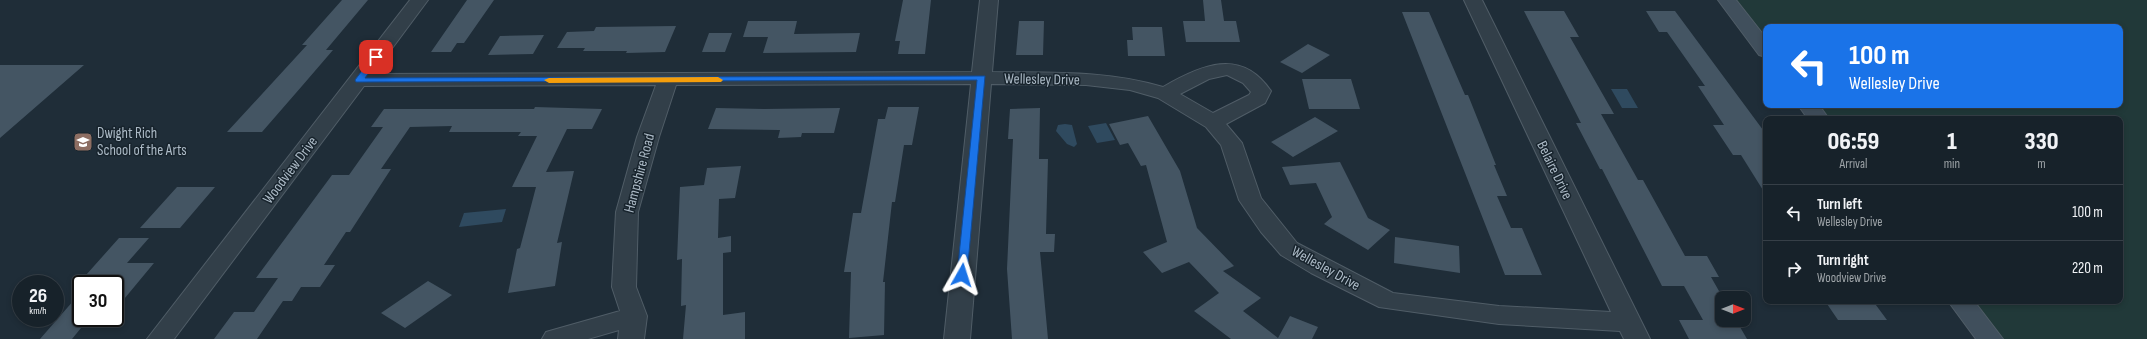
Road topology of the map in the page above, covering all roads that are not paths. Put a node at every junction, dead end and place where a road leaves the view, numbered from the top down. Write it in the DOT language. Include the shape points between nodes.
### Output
graph roads {
  1 [pos="419,0"];
  2 [pos="989,0"];
  3 [pos="1473,0"];
  4 [pos="1726,0"];
  5 [pos="1763,47"];
  6 [pos="982,78"];
  7 [pos="359,80"];
  8 [pos="668,80"];
  9 [pos="1165,94"];
  10 [pos="1810,108"];
  11 [pos="1817,116"];
  12 [pos="1213,122"];
  13 [pos="1962,304"];
  14 [pos="633,327"];
  15 [pos="1633,331"];
  16 [pos="160,339"];
  17 [pos="555,339"];
  18 [pos="957,339"];
  19 [pos="1990,339"];
  1 -- 7 [label="street, Woodview Drive"];
  2 -- 6 [label="street"];
  3 -- 15 [label="street, Belaire Drive"];
  4 -- 5 [label="street"];
  6 -- 8 [label="street, Wellesley Drive"];
  6 -- 9 [label="street, Wellesley Drive" via="1086,79 1132,84"];
  6 -- 18 [label="street" via="958,305"];
  7 -- 8 [label="street, Wellesley Drive"];
  7 -- 16 [label="street, Woodview Drive"];
  8 -- 14 [label="street, Hampshire Road" via="648,137 627,212 624,286"];
  9 -- 12 [label="street, Wellesley Drive"];
  9 -- 12 [label="street" via="1203,73 1216,69 1244,73 1255,82 1261,91 1258,98"];
  10 -- 11 [label="street"];
  12 -- 15 [label="street, Wellesley Drive" via="1231,143 1250,200 1289,249 1388,301"];
  13 -- 19 [label="street"];
  14 -- 17 [label="street"];
}
